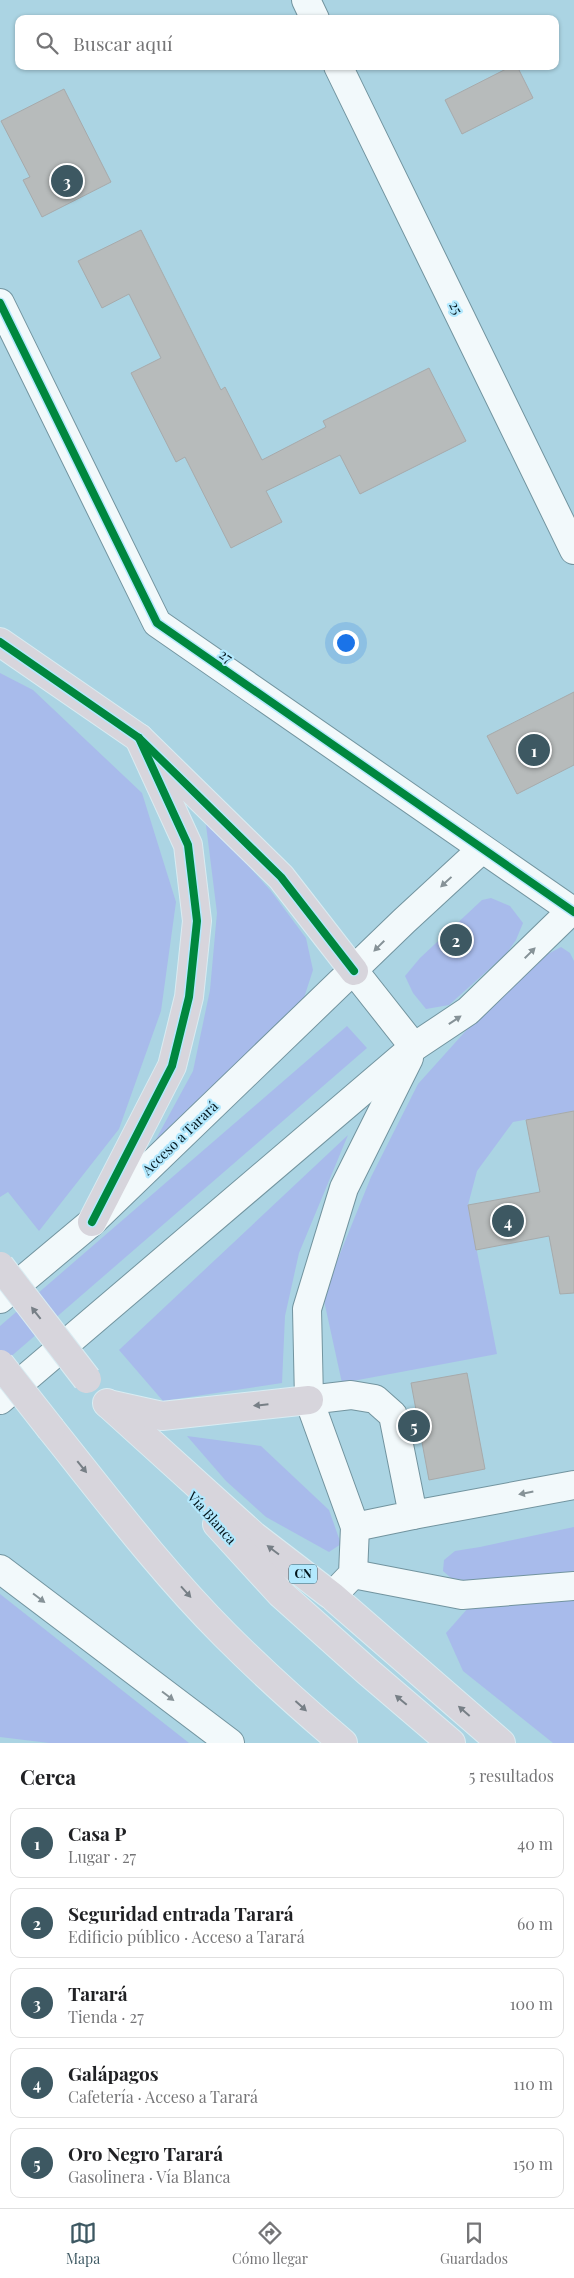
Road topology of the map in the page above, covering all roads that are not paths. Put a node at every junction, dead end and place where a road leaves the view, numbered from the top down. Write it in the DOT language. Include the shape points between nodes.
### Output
graph roads {
  1 [pos="306,0"];
  2 [pos="313,15"];
  3 [pos="340,70"];
  4 [pos="0,303"];
  5 [pos="574,550"];
  6 [pos="0,642"];
  7 [pos="139,738"];
  8 [pos="482,848"];
  9 [pos="573,911"];
  10 [pos="354,971"];
  11 [pos="414,1047"];
  12 [pos="92,1222"];
  13 [pos="0,1266"];
  14 [pos="0,1299"];
  15 [pos="0,1364"];
  16 [pos="0,1400"];
  17 [pos="309,1400"];
  18 [pos="107,1403"];
  19 [pos="574,1485"];
  20 [pos="413,1515"];
  21 [pos="355,1527"];
  22 [pos="0,1569"];
  23 [pos="353,1574"];
  24 [pos="574,1586"];
  25 [pos="332,1596"];
  26 [pos="230,1743"];
  27 [pos="344,1743"];
  28 [pos="451,1743"];
  29 [pos="501,1743"];
  1 -- 2 [label="street"];
  3 -- 5 [label="street, 25"];
  4 -- 8 [label="street, 27" via="157,623"];
  6 -- 7 [label="highway"];
  7 -- 10 [label="highway" via="281,877"];
  7 -- 12 [label="highway" via="188,845 197,921 189,997 172,1066"];
  8 -- 9 [label="street, 27"];
  8 -- 10 [label="street, Acceso a Tarará, one-way"];
  11 -- 9 [label="street, one-way" via="468,1011"];
  10 -- 11 [label="street"];
  10 -- 12 [label="street, Acceso a Tarará"];
  11 -- 16 [label="street"];
  11 -- 17 [label="street" via="344,1188 307,1309"];
  12 -- 14 [label="street, Acceso a Tarará"];
  18 -- 13 [label="highway, Vía Blanca, one-way, bridge"];
  15 -- 27 [label="highway, one-way, bridge" via="158,1561 225,1635"];
  17 -- 18 [label="highway, one-way" via="162,1416"];
  17 -- 20 [label="street" via="351,1395 375,1399 393,1416"];
  17 -- 21 [label="street"];
  25 -- 18 [label="highway, CN, one-way" via="254,1536"];
  28 -- 18 [label="highway, Vía Blanca / CN, one-way" via="280,1593"];
  19 -- 20 [label="street, one-way"];
  20 -- 21 [label="street"];
  21 -- 23 [label="street"];
  22 -- 26 [label="street, one-way"];
  23 -- 24 [label="street" via="462,1595"];
  23 -- 25 [label="street"];
  29 -- 25 [label="highway, CN, one-way"];
}
